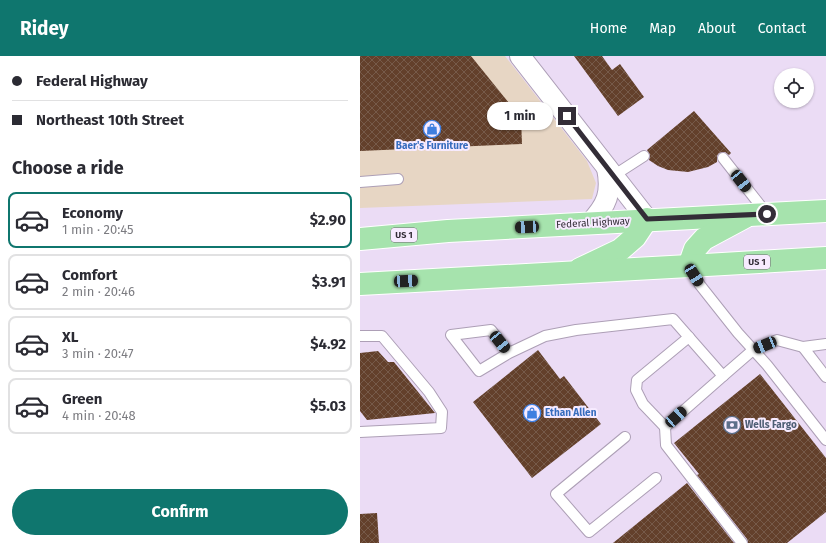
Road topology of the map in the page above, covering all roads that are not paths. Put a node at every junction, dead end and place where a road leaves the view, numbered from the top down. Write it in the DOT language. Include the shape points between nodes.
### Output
graph roads {
  1 [pos="520,56"];
  2 [pos="644,156"];
  3 [pos="723,158"];
  4 [pos="610,172"];
  5 [pos="398,180"];
  6 [pos="360,182"];
  7 [pos="826,210"];
  8 [pos="759,214"];
  9 [pos="647,219"];
  10 [pos="590,223"];
  11 [pos="360,239"];
  12 [pos="826,258"];
  13 [pos="688,266"];
  14 [pos="572,273"];
  15 [pos="360,284"];
  16 [pos="360,336"];
  17 [pos="689,337"];
  18 [pos="826,344"];
  19 [pos="803,347"];
  20 [pos="753,350"];
  21 [pos="509,353"];
  22 [pos="723,376"];
  23 [pos="826,377"];
  24 [pos="665,427"];
  25 [pos="360,432"];
  26 [pos="625,438"];
  27 [pos="826,440"];
  28 [pos="656,478"];
  29 [pos="742,543"];
  1 -- 4 [label="street"];
  2 -- 4 [label="lane"];
  3 -- 8 [label="lane"];
  4 -- 9 [label="street"];
  4 -- 10 [label="street" via="607,198"];
  5 -- 6 [label="lane"];
  7 -- 8 [label="main road, Federal Highway / US 1"];
  8 -- 9 [label="main road, Federal Highway / US 1"];
  8 -- 13 [label="main road" via="704,238 695,249"];
  9 -- 10 [label="main road, Federal Highway / US 1"];
  9 -- 14 [label="main road" via="636,237 620,250"];
  10 -- 11 [label="main road, Federal Highway / US 1"];
  12 -- 13 [label="main road, US 1"];
  13 -- 14 [label="main road, US 1"];
  13 -- 20 [label="lane"];
  14 -- 15 [label="main road, US 1"];
  16 -- 25 [label="lane" via="382,336 430,392 442,412 441,428"];
  17 -- 21 [label="lane" via="673,319 545,336"];
  17 -- 22 [label="lane"];
  17 -- 24 [label="lane" via="637,380 636,390 643,404"];
  18 -- 19 [label="lane"];
  19 -- 20 [label="lane" via="777,340"];
  19 -- 23 [label="lane"];
  20 -- 22 [label="lane"];
  20 -- 27 [label="lane" via="767,364"];
  21 -- 21 [label="lane" via="491,330 451,336 479,371"];
  22 -- 24 [label="lane"];
  24 -- 29 [label="lane" via="666,445"];
  26 -- 28 [label="lane" via="556,494 588,532"];
}
